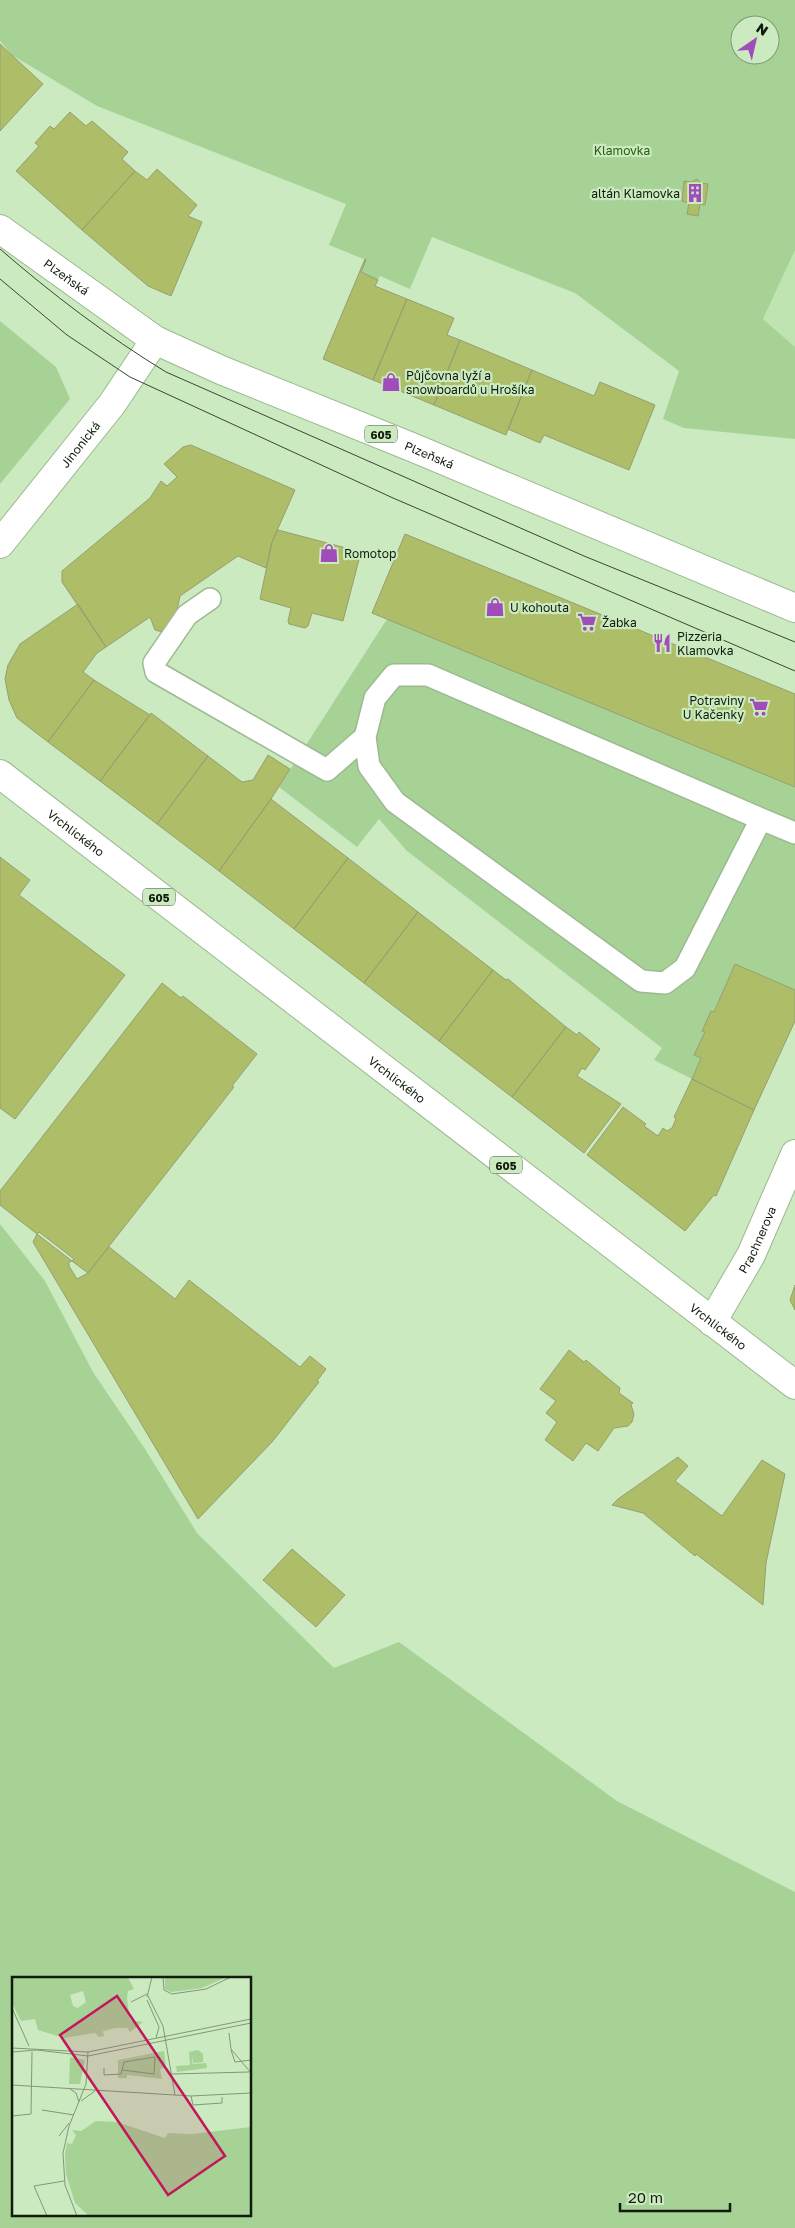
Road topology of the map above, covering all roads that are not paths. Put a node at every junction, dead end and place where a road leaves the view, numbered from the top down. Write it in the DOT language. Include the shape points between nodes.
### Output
graph roads {
  1 [pos="0,229"];
  2 [pos="155,340"];
  3 [pos="0,544"];
  4 [pos="210,599"];
  5 [pos="795,608"];
  6 [pos="365,737"];
  7 [pos="6,781"];
  8 [pos="761,819"];
  9 [pos="795,833"];
  10 [pos="795,1154"];
  11 [pos="712,1322"];
  12 [pos="795,1385"];
  1 -- 2 [label="main road, Plzeňská / 605"];
  2 -- 3 [label="main road, Jinonická" via="112,404"];
  2 -- 5 [label="main road, Plzeňská / 605"];
  4 -- 6 [label="lane" via="187,615 154,663 156,672 327,770"];
  6 -- 8 [label="lane" via="376,698 394,675 428,675"];
  6 -- 8 [label="lane" via="369,766 396,802 641,981 665,983 685,968"];
  7 -- 11 [label="main road, Vrchlického / 605"];
  8 -- 9 [label="lane"];
  10 -- 11 [label="main road, Prachnerova" via="751,1255"];
  11 -- 12 [label="main road, Vrchlického / 605"];
}
